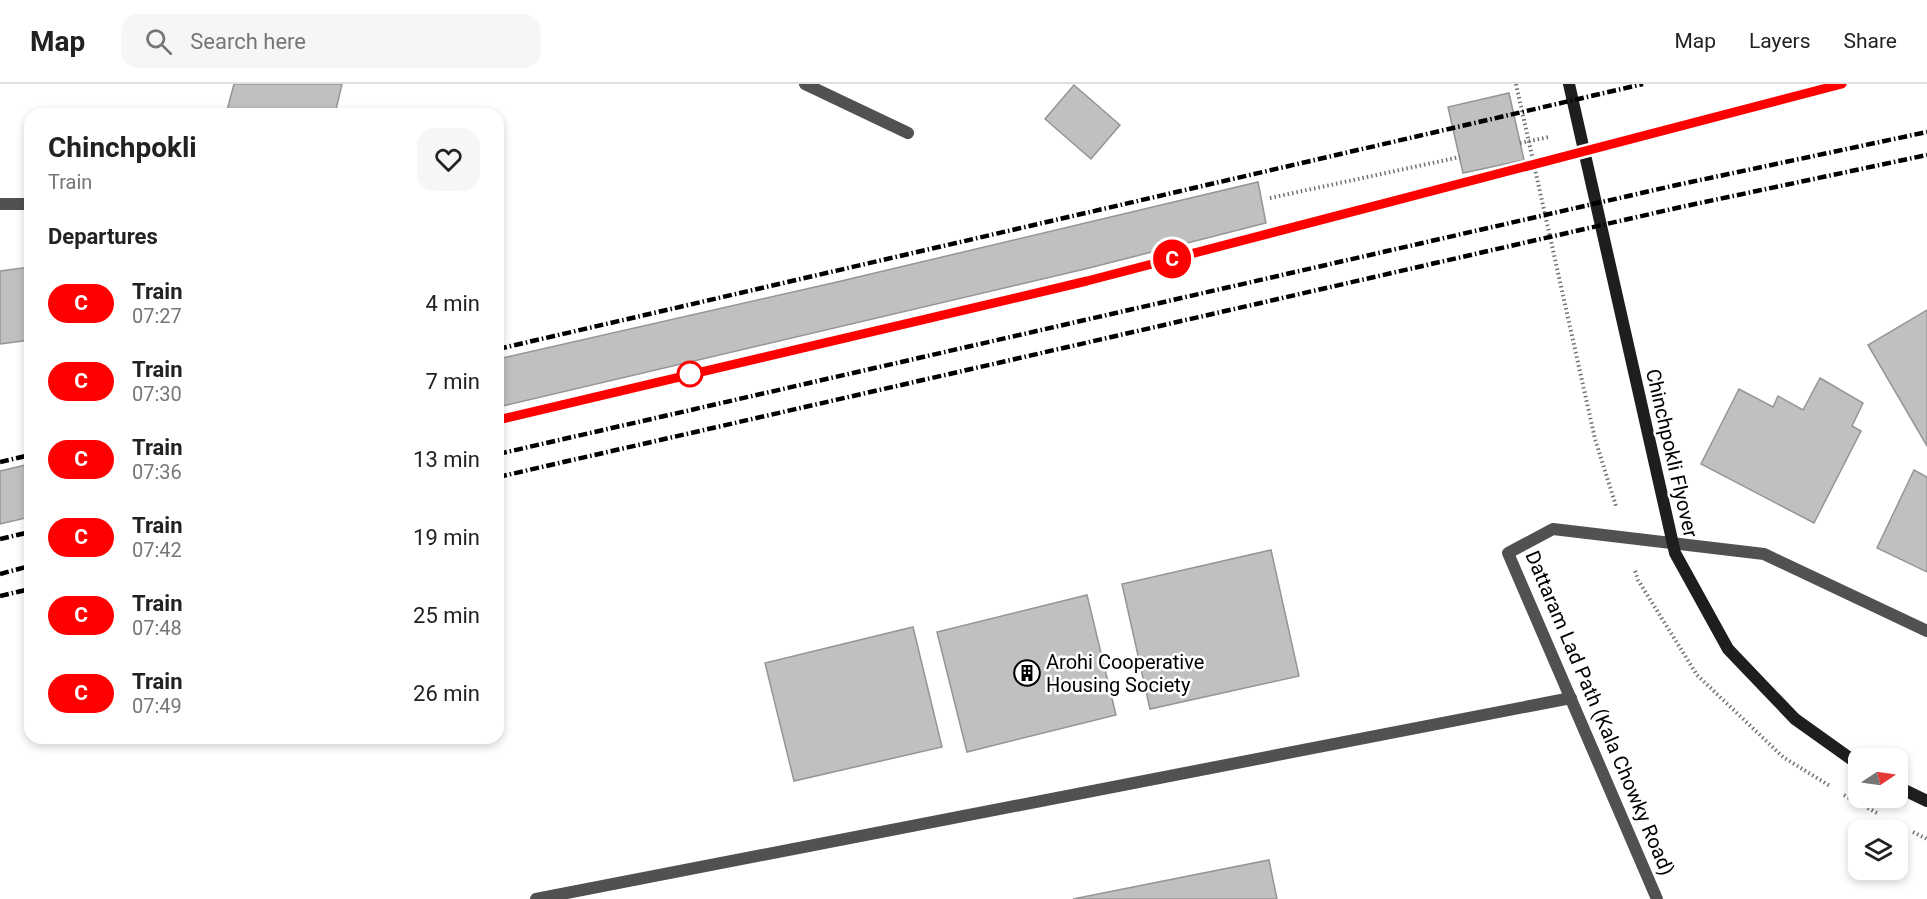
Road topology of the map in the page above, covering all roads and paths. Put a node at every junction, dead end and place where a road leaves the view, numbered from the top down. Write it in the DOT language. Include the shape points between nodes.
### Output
graph roads {
  1 [pos="805,84"];
  2 [pos="1516,84"];
  3 [pos="1569,84"];
  4 [pos="908,133"];
  5 [pos="1460,157"];
  6 [pos="1270,198"];
  7 [pos="0,204"];
  8 [pos="24,204"];
  9 [pos="1618,515"];
  10 [pos="1635,569"];
  11 [pos="1638,580"];
  12 [pos="1927,631"];
  13 [pos="1571,698"];
  14 [pos="1848,757"];
  15 [pos="1908,792"];
  16 [pos="1927,801"];
  17 [pos="536,899"];
  18 [pos="1657,899"];
  1 -- 4 [label="street"];
  2 -- 9 [label="path" via="1595,439"];
  3 -- 14 [label="main road, Chinchpokli Flyover" via="1675,553 1728,649 1796,719"];
  5 -- 6 [label="path"];
  7 -- 8 [label="street"];
  10 -- 11 [label="path"];
  12 -- 13 [label="street, Dattaram Lad Path (Kala Chowky Road)" via="1764,554 1553,529 1508,553"];
  13 -- 17 [label="street"];
  13 -- 18 [label="street, Dattaram Lad Path (Kala Chowky Road)"];
  15 -- 16 [label="main road"];
}
